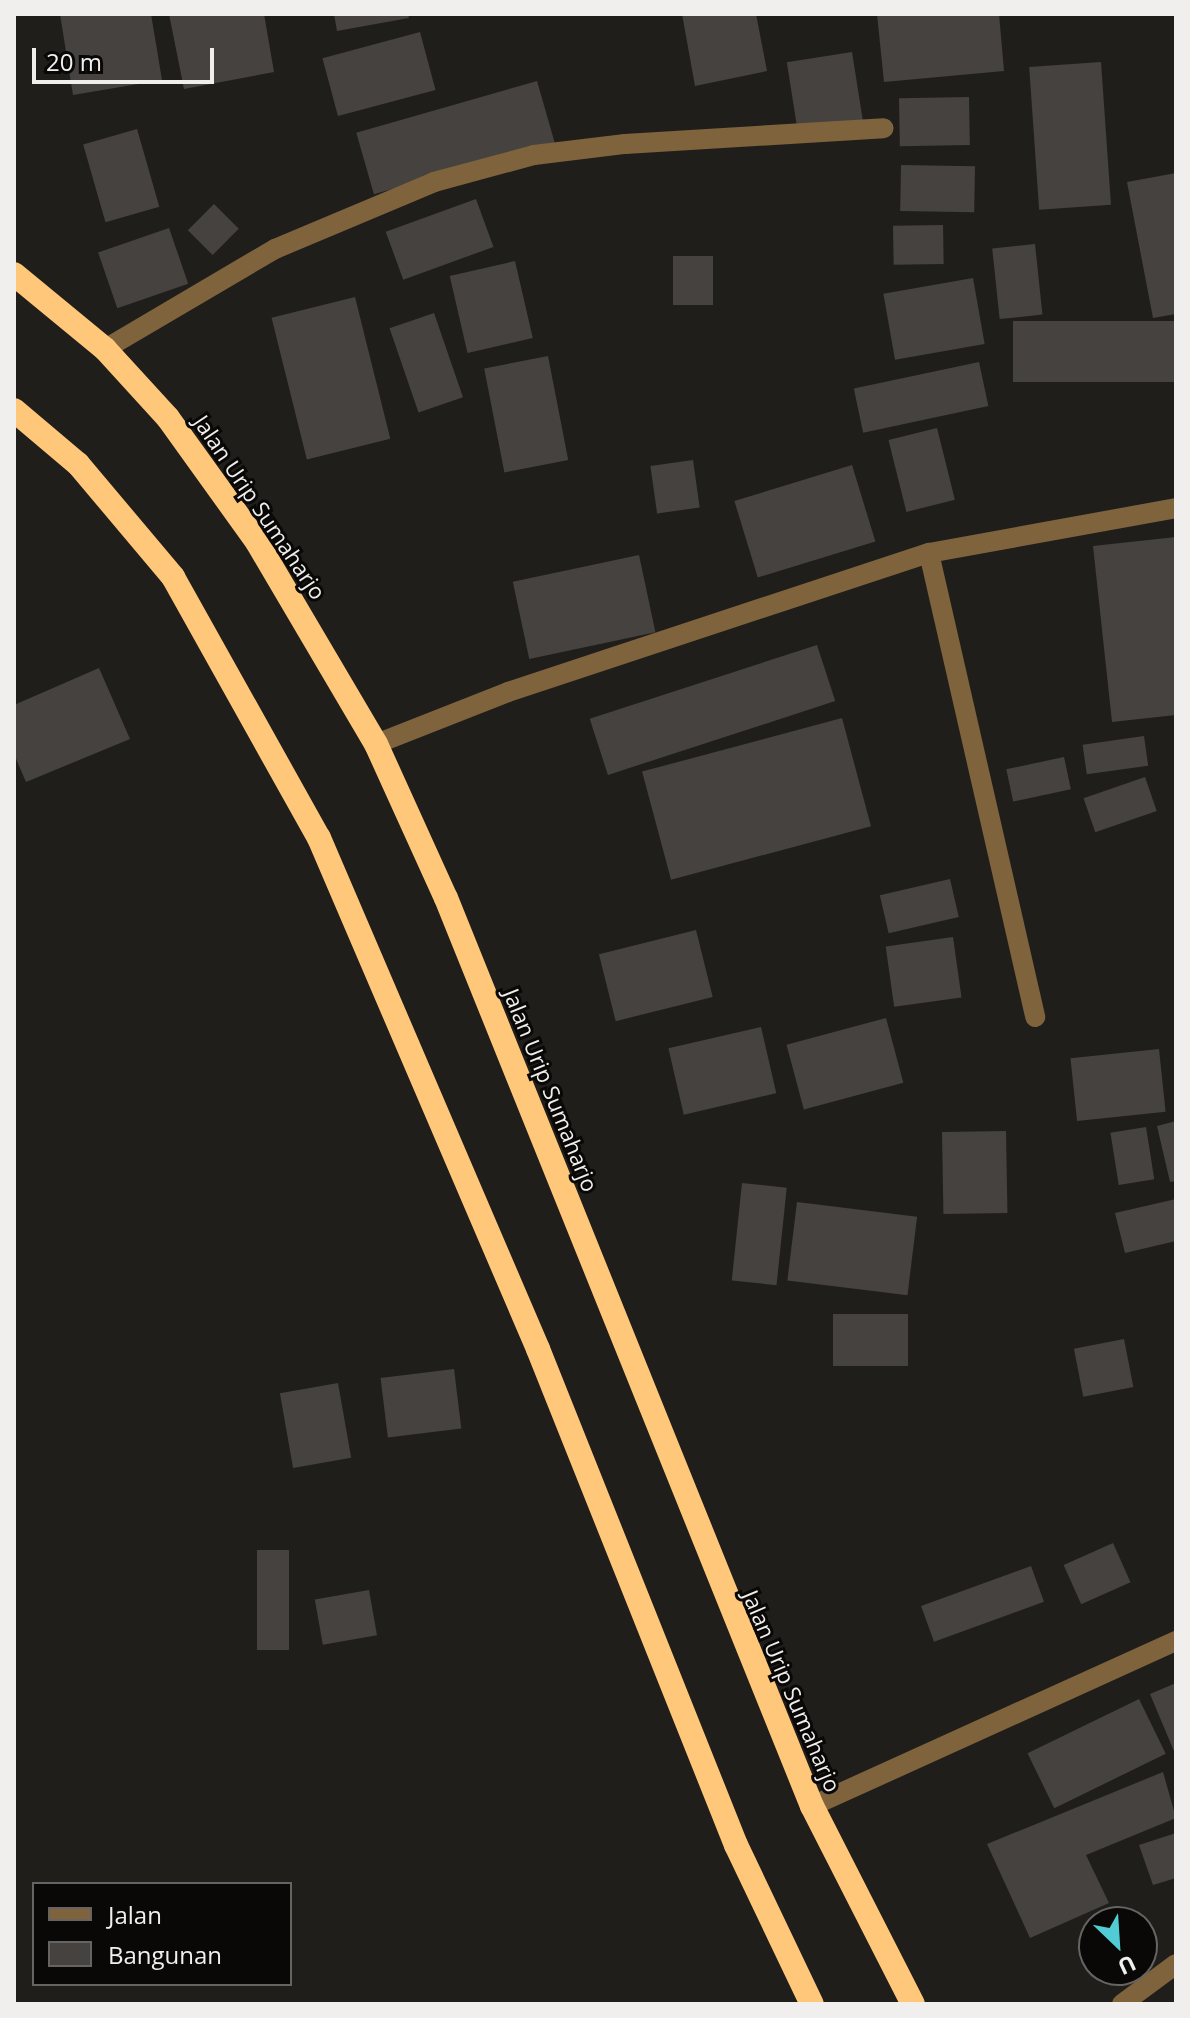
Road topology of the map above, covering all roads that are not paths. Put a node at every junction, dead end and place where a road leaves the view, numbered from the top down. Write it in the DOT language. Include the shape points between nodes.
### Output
graph roads {
  1 [pos="884,128"];
  2 [pos="14,274"];
  3 [pos="105,349"];
  4 [pos="14,410"];
  5 [pos="1176,508"];
  6 [pos="929,553"];
  7 [pos="376,744"];
  8 [pos="1035,1017"];
  9 [pos="1176,1641"];
  10 [pos="812,1806"];
  11 [pos="1176,1964"];
  12 [pos="812,2004"];
  13 [pos="913,2004"];
  14 [pos="1122,2004"];
  1 -- 3 [label="street" via="579,150 434,182 275,249"];
  2 -- 3 [label="highway, Jalan Urip Sumaharjo"];
  3 -- 7 [label="highway, Jalan Urip Sumaharjo" via="222,490"];
  4 -- 12 [label="highway" via="78,464 173,577 319,838 532,1335 736,1845"];
  5 -- 6 [label="street"];
  6 -- 7 [label="street" via="508,692"];
  6 -- 8 [label="street"];
  7 -- 10 [label="highway, Jalan Urip Sumaharjo" via="446,898"];
  9 -- 10 [label="street"];
  10 -- 13 [label="highway, Jalan Urip Sumaharjo"];
  11 -- 14 [label="street"];
}
